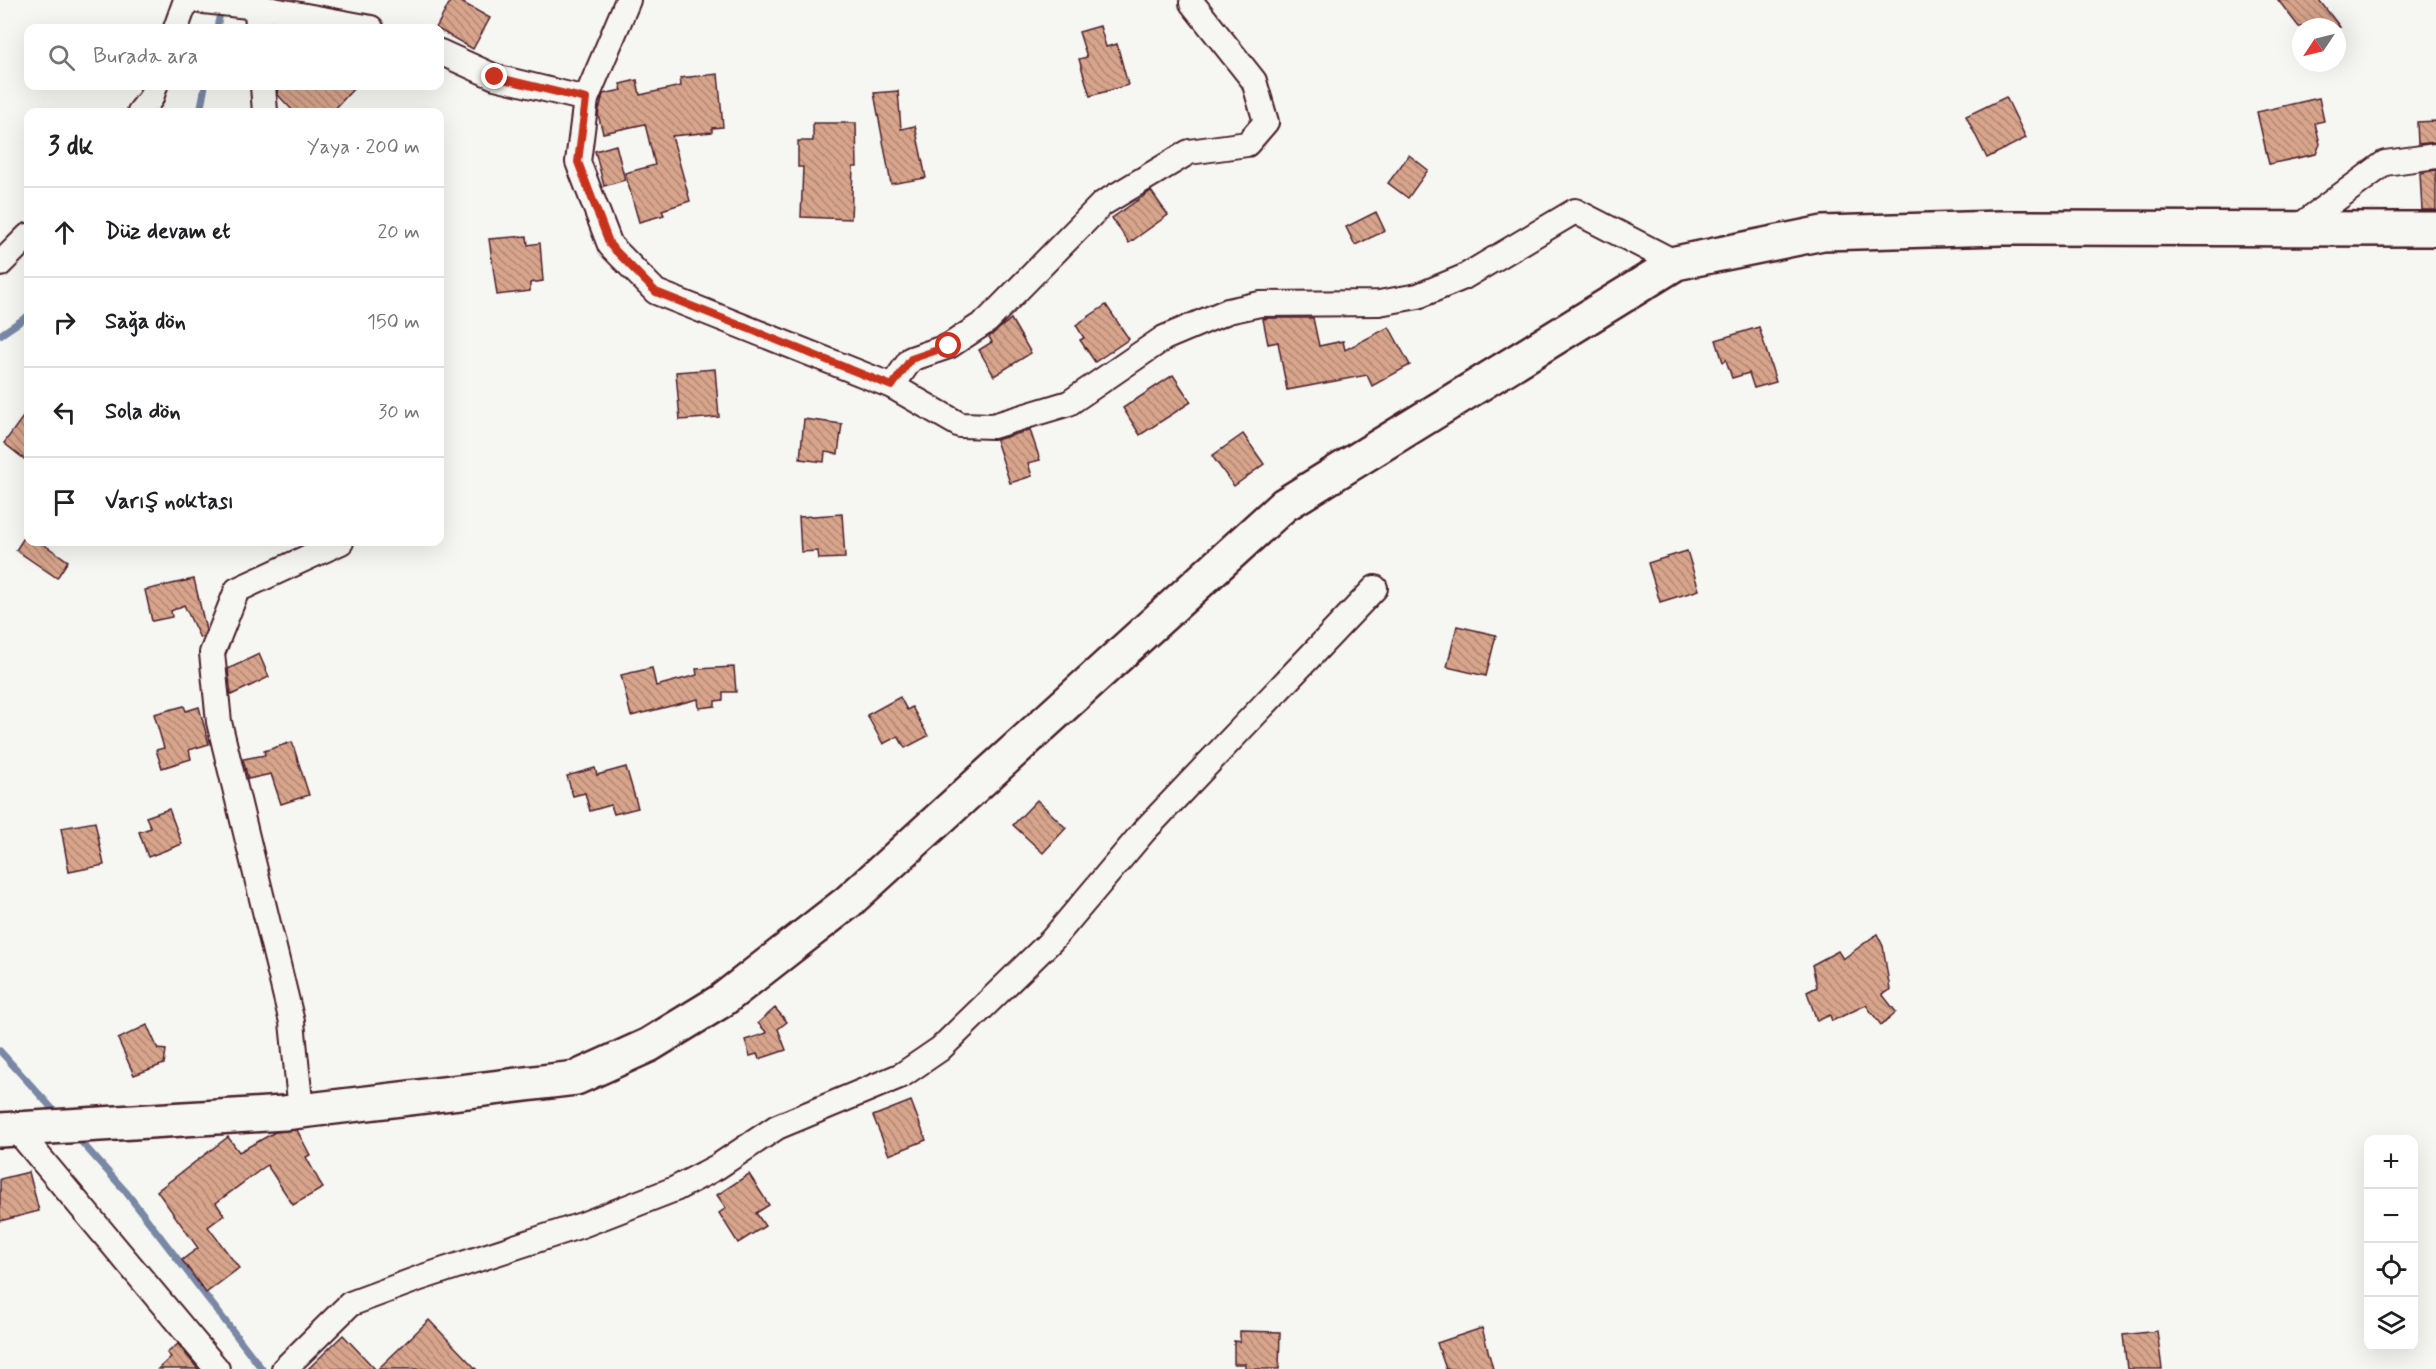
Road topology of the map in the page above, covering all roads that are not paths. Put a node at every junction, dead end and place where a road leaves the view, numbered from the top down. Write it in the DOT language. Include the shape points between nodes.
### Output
graph roads {
  1 [pos="196,0"];
  2 [pos="628,0"];
  3 [pos="1192,3"];
  4 [pos="251,13"];
  5 [pos="179,24"];
  6 [pos="339,24"];
  7 [pos="444,54"];
  8 [pos="154,90"];
  9 [pos="263,90"];
  10 [pos="586,99"];
  11 [pos="143,108"];
  12 [pos="265,108"];
  13 [pos="2436,156"];
  14 [pos="2297,228"];
  15 [pos="2436,229"];
  16 [pos="24,240"];
  17 [pos="0,264"];
  18 [pos="1676,264"];
  19 [pos="892,386"];
  20 [pos="332,546"];
  21 [pos="1375,588"];
  22 [pos="302,1111"];
  23 [pos="8,1129"];
  24 [pos="217,1369"];
  25 [pos="284,1369"];
  1 -- 4 [label="street"];
  1 -- 5 [label="street"];
  2 -- 10 [label="street"];
  3 -- 19 [label="street" via="1254,81 1266,122 1246,144 1189,152 1102,204 987,321 949,346 911,359"];
  4 -- 6 [label="street"];
  7 -- 10 [label="street" via="495,77"];
  8 -- 11 [label="street"];
  9 -- 12 [label="street"];
  10 -- 19 [label="street" via="578,162 610,245 656,292"];
  13 -- 14 [label="street" via="2385,163"];
  14 -- 15 [label="main road"];
  14 -- 18 [label="main road" via="2001,228 1823,234"];
  16 -- 17 [label="street"];
  18 -- 19 [label="street" via="1575,211 1464,277 1418,296 1379,303 1260,303 1228,311 1164,338 1069,403 993,426 960,425"];
  18 -- 22 [label="main road" via="1284,505 848,902 721,1001 649,1044 576,1078"];
  20 -- 22 [label="street" via="237,590 212,653 219,722 292,1022"];
  21 -- 25 [label="street" via="1144,831 1052,940 940,1049 902,1075 777,1127 717,1167 675,1189 350,1304"];
  22 -- 23 [label="main road"];
  23 -- 24 [label="street"];
}
